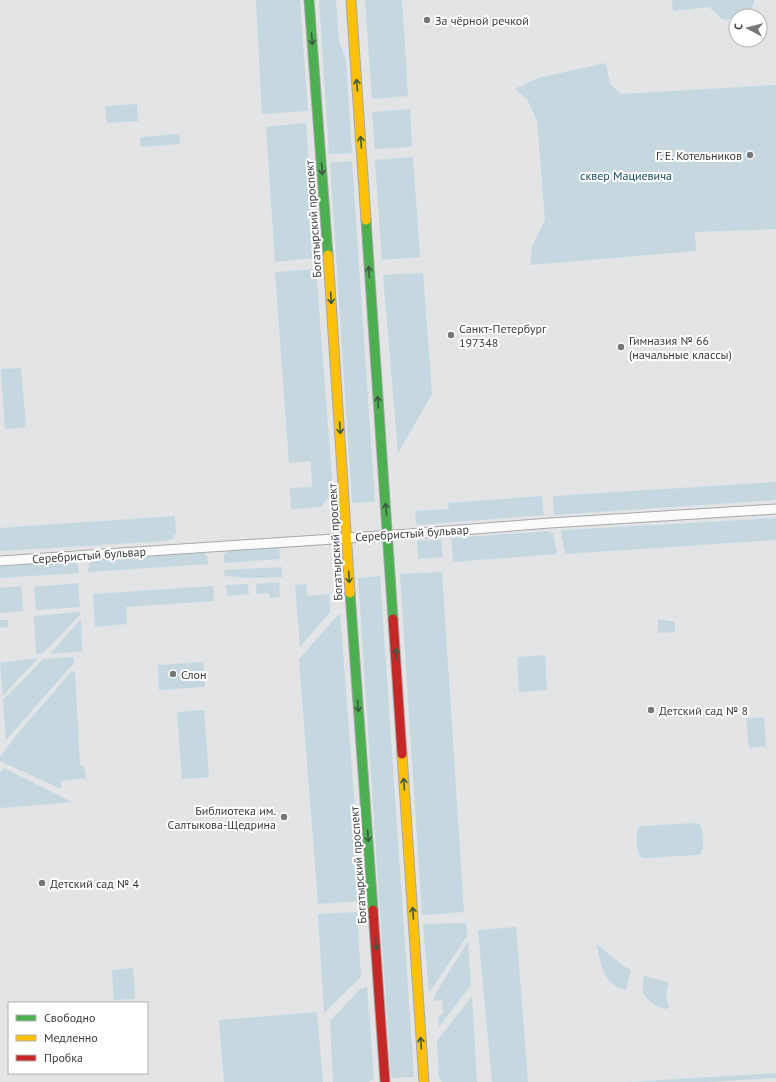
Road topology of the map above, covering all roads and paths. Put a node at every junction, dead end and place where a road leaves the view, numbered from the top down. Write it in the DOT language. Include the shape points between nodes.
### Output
graph roads {
  1 [pos="351,1"];
  2 [pos="310,2"];
  3 [pos="776,508"];
  4 [pos="388,535"];
  5 [pos="346,538"];
  6 [pos="0,561"];
  7 [pos="385,1082"];
  8 [pos="424,1082"];
  4 -- 1 [label="main road, one-way"];
  2 -- 5 [label="main road, Богатырский проспект, one-way"];
  3 -- 4 [label="street, Серебристый бульвар"];
  4 -- 5 [label="street, Серебристый бульвар"];
  8 -- 4 [label="main road, one-way"];
  5 -- 6 [label="street, Серебристый бульвар"];
  5 -- 7 [label="main road, Богатырский проспект, one-way"];
}
